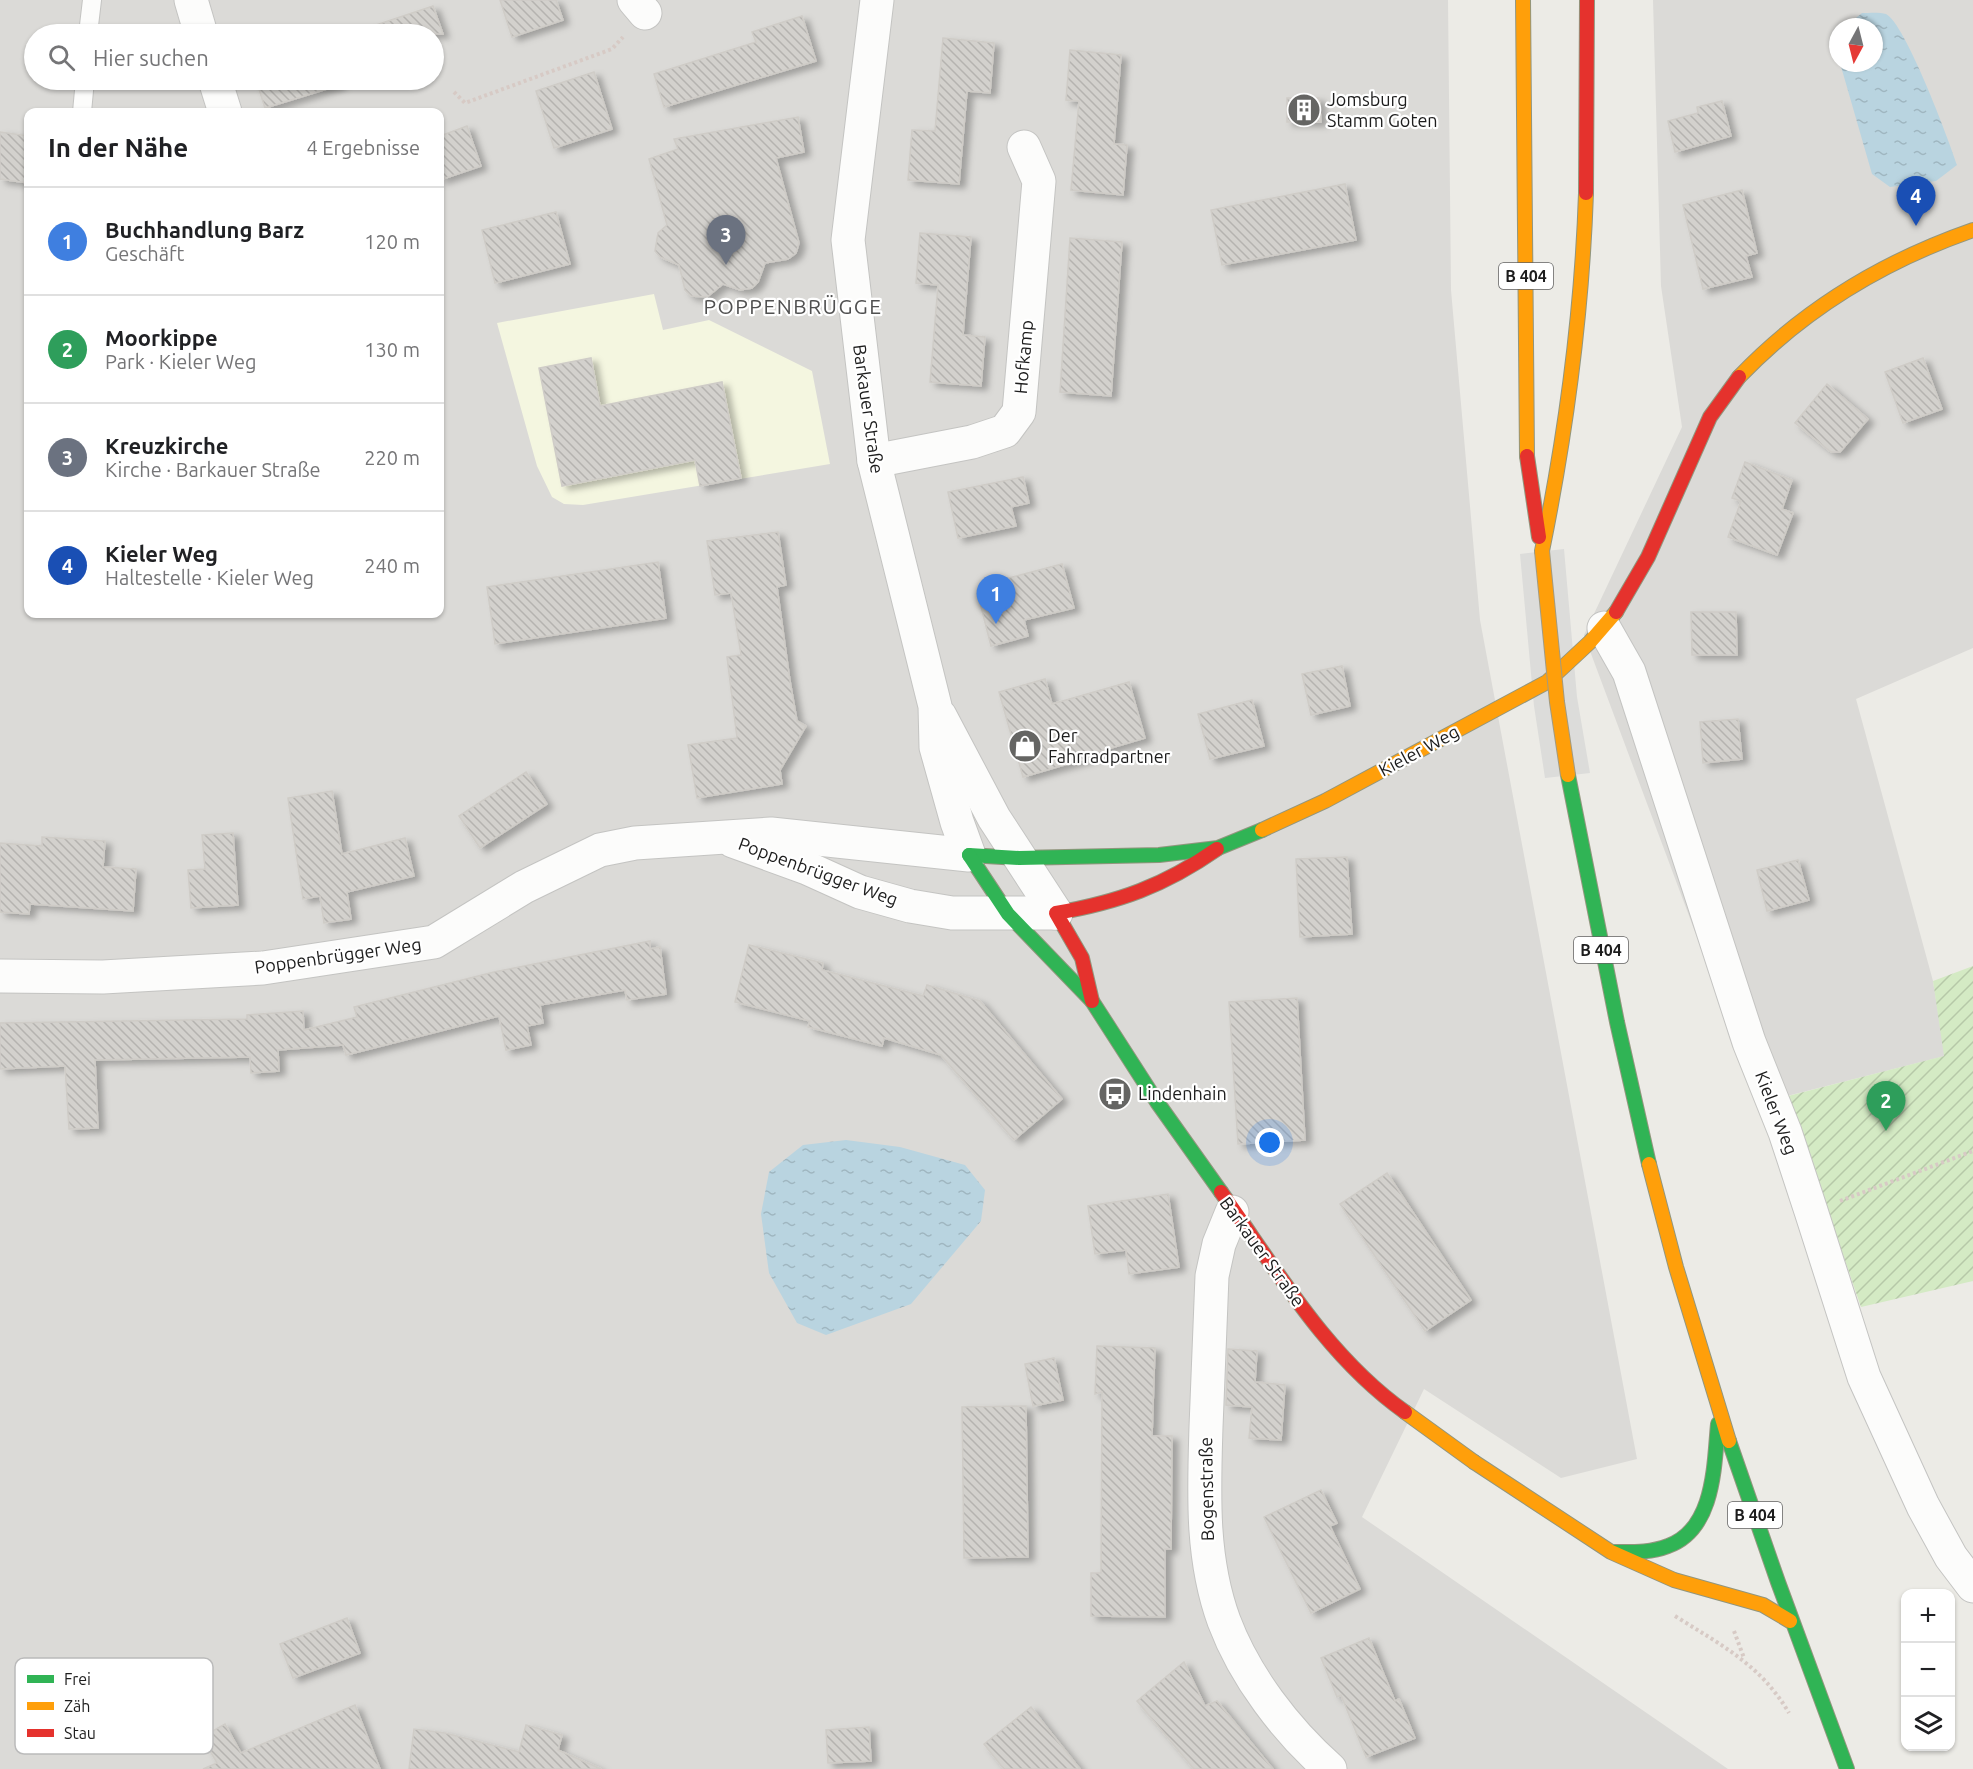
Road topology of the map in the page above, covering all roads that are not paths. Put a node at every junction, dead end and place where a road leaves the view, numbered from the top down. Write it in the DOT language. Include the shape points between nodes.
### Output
graph roads {
  1 [pos="92,0"];
  2 [pos="191,0"];
  3 [pos="877,0"];
  4 [pos="1523,0"];
  5 [pos="1587,0"];
  6 [pos="89,24"];
  7 [pos="198,24"];
  8 [pos="84,90"];
  9 [pos="217,90"];
  10 [pos="82,108"];
  11 [pos="224,108"];
  12 [pos="1024,147"];
  13 [pos="1973,230"];
  14 [pos="874,461"];
  15 [pos="1542,551"];
  16 [pos="1604,628"];
  17 [pos="934,706"];
  18 [pos="723,837"];
  19 [pos="1218,848"];
  20 [pos="969,855"];
  21 [pos="1019,858"];
  22 [pos="1056,913"];
  23 [pos="1008,914"];
  24 [pos="0,976"];
  25 [pos="1092,1001"];
  26 [pos="1232,1212"];
  27 [pos="1719,1410"];
  28 [pos="1611,1552"];
  29 [pos="1973,1586"];
  30 [pos="1790,1621"];
  31 [pos="1326,1768"];
  32 [pos="1846,1769"];
  1 -- 6 [label="lane"];
  2 -- 7 [label="street"];
  3 -- 14 [label="street, Barkauer Straße" via="848,240"];
  4 -- 15 [label="main road, B 404" via="1527,461"];
  5 -- 15 [label="main road, B 404" via="1582,241 1573,373"];
  8 -- 10 [label="lane"];
  9 -- 11 [label="street"];
  12 -- 14 [label="street, Hofkamp" via="1039,181 1019,412 1005,431 972,442"];
  13 -- 16 [label="main road, Kieler Weg" via="1928,246 1851,288 1789,329 1762,353 1715,409 1641,568"];
  14 -- 17 [label="street, Barkauer Straße"];
  15 -- 27 [label="main road, B 404, bridge" via="1557,702 1602,955 1639,1125"];
  16 -- 19 [label="main road, Kieler Weg" via="1547,682 1325,801"];
  16 -- 29 [label="street, Kieler Weg" via="1629,672 1749,1042 1785,1132 1864,1377 1923,1506 1950,1557"];
  17 -- 20 [label="street, Barkauer Straße" via="936,747"];
  17 -- 21 [label="street, Barkauer Straße"];
  18 -- 20 [label="street, Poppenbrügger Weg" via="771,834"];
  18 -- 23 [label="street, Poppenbrügger Weg" via="860,892 910,906"];
  18 -- 24 [label="street, Poppenbrügger Weg" via="666,840 600,850 524,887 434,942 263,968 103,977"];
  19 -- 21 [label="main road, Kieler Weg" via="1159,855"];
  19 -- 22 [label="main road, Kieler Weg" via="1170,882 1133,897"];
  20 -- 21 [label="main road, Poppenbrügger Weg"];
  20 -- 23 [label="main road, Barkauer Straße"];
  21 -- 22 [label="street, Barkauer Straße"];
  22 -- 23 [label="street, Poppenbrügger Weg"];
  22 -- 25 [label="main road, Barkauer Straße" via="1082,958"];
  23 -- 25 [label="main road, Barkauer Straße"];
  25 -- 26 [label="main road, Barkauer Straße"];
  26 -- 28 [label="main road, Barkauer Straße" via="1319,1330 1374,1390 1474,1462"];
  26 -- 31 [label="street, Bogenstraße" via="1212,1276 1204,1503 1209,1558 1224,1621 1238,1652 1275,1710"];
  27 -- 28 [label="main road" via="1713,1479 1700,1521 1685,1538 1667,1546 1635,1554"];
  27 -- 30 [label="main road, B 404"];
  28 -- 30 [label="main road, Barkauer Straße" via="1674,1580 1763,1605"];
  30 -- 32 [label="main road, B 404"];
}
